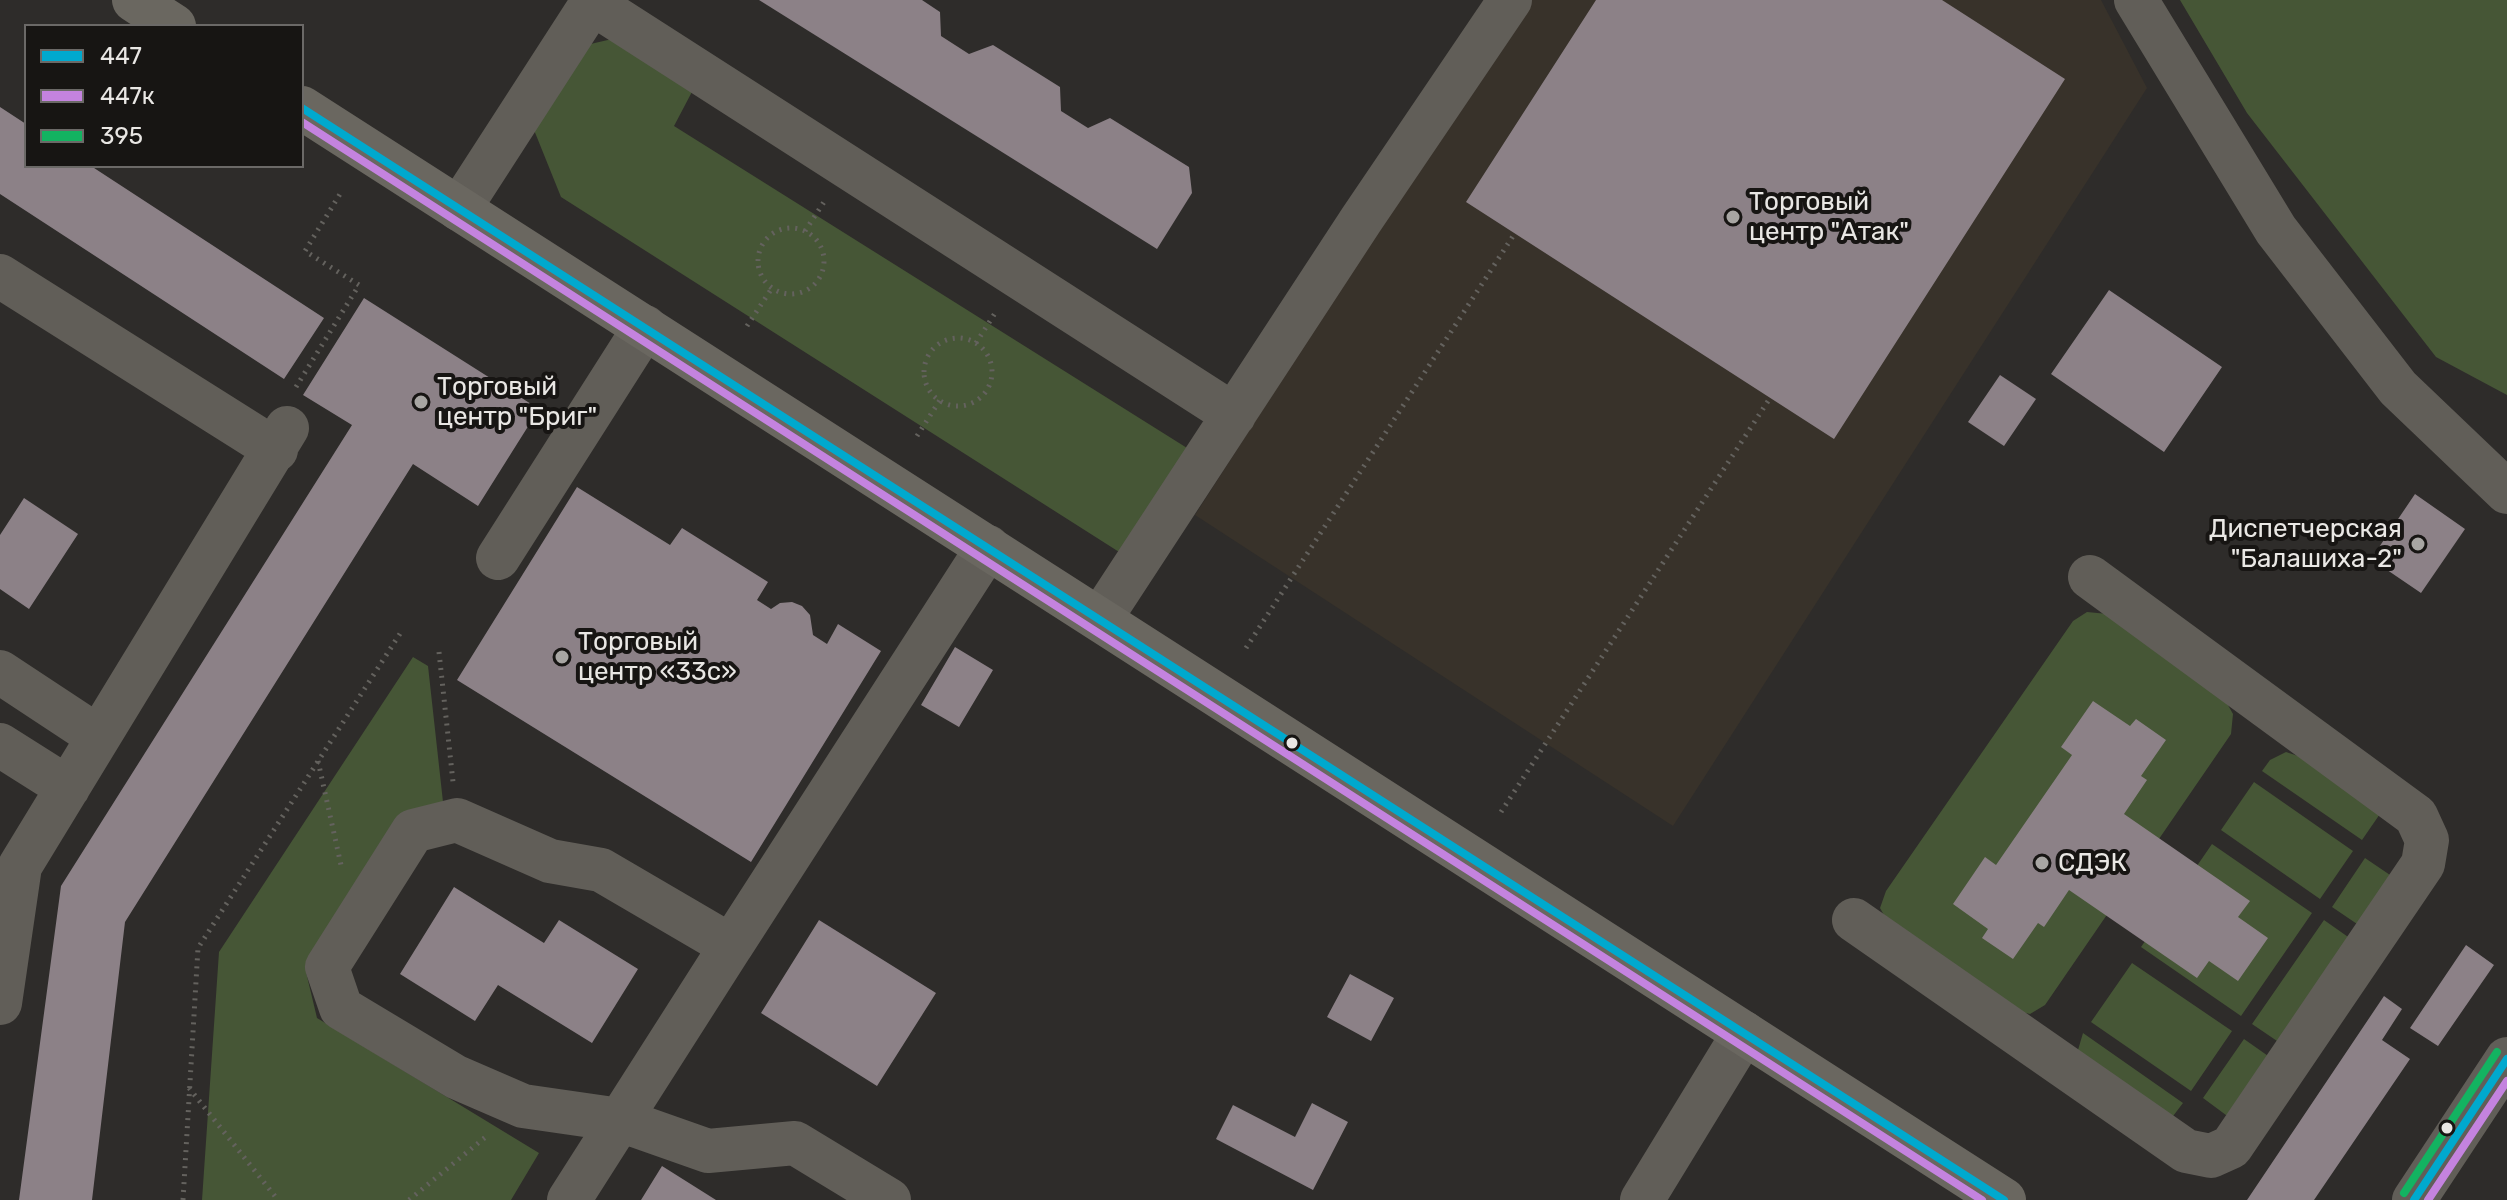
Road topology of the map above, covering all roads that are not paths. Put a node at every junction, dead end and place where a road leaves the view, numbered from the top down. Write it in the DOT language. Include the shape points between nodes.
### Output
graph roads {
  1 [pos="134,0"];
  2 [pos="1510,0"];
  3 [pos="2136,0"];
  4 [pos="171,24"];
  5 [pos="304,109"];
  6 [pos="459,209"];
  7 [pos="0,276"];
  8 [pos="645,327"];
  9 [pos="1234,415"];
  10 [pos="2507,492"];
  11 [pos="988,547"];
  12 [pos="498,558"];
  13 [pos="2090,577"];
  14 [pos="1100,619"];
  15 [pos="0,672"];
  16 [pos="97,736"];
  17 [pos="0,745"];
  18 [pos="68,788"];
  19 [pos="1854,920"];
  20 [pos="731,946"];
  21 [pos="0,1000"];
  22 [pos="1744,1033"];
  23 [pos="2507,1059"];
  24 [pos="620,1120"];
  25 [pos="569,1200"];
  26 [pos="889,1200"];
  27 [pos="1642,1200"];
  28 [pos="2004,1200"];
  29 [pos="2414,1200"];
  1 -- 4 [label="main road"];
  2 -- 9 [label="street"];
  3 -- 10 [label="street" via="2276,230 2398,388"];
  5 -- 6 [label="main road"];
  6 -- 8 [label="main road"];
  6 -- 9 [label="street" via="592,3"];
  7 -- 16 [label="street" via="281,439"];
  8 -- 11 [label="main road"];
  8 -- 12 [label="street"];
  9 -- 14 [label="street"];
  11 -- 14 [label="main road"];
  11 -- 20 [label="street"];
  13 -- 19 [label="street" via="2416,816 2427,840 2423,864 2231,1147 2211,1156 2186,1151"];
  14 -- 22 [label="main road"];
  15 -- 16 [label="street"];
  16 -- 18 [label="street"];
  17 -- 18 [label="street"];
  18 -- 21 [label="street" via="20,866"];
  20 -- 24 [label="street"];
  20 -- 24 [label="street" via="601,870 550,861 457,820 413,831 327,967 341,1008 456,1077 523,1106"];
  22 -- 27 [label="street"];
  22 -- 28 [label="main road"];
  23 -- 29 [label="street"];
  24 -- 25 [label="street"];
  24 -- 26 [label="street" via="708,1151 795,1143"];
}
